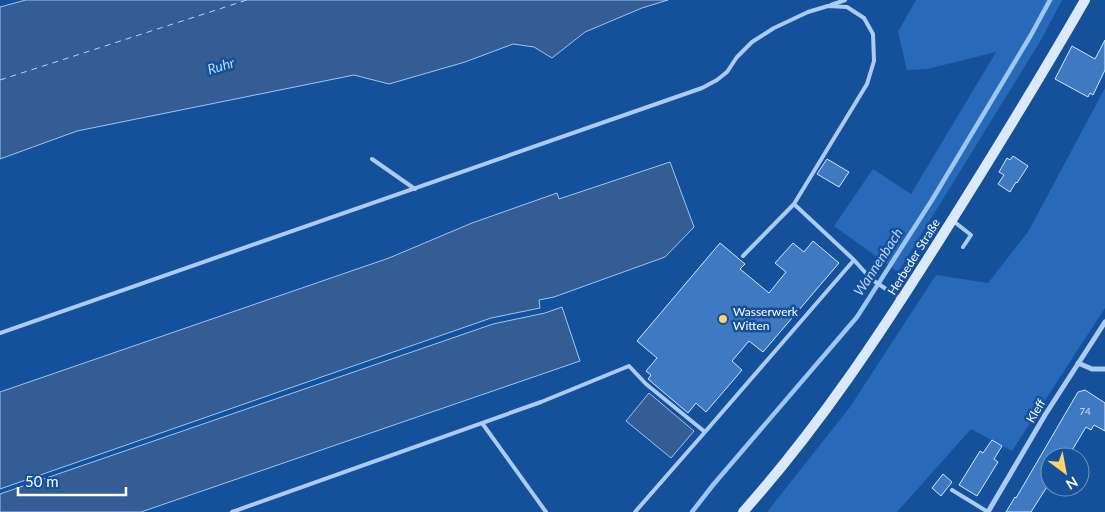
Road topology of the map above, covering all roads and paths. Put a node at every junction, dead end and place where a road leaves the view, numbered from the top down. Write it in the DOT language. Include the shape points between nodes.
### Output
graph roads {
  1 [pos="845,0"];
  2 [pos="1084,0"];
  3 [pos="828,6"];
  4 [pos="372,158"];
  5 [pos="415,189"];
  6 [pos="794,204"];
  7 [pos="952,220"];
  8 [pos="963,247"];
  9 [pos="743,256"];
  10 [pos="854,260"];
  11 [pos="902,300"];
  12 [pos="1105,322"];
  13 [pos="0,333"];
  14 [pos="1078,363"];
  15 [pos="1105,369"];
  16 [pos="482,423"];
  17 [pos="705,432"];
  18 [pos="952,490"];
  19 [pos="232,512"];
  20 [pos="546,512"];
  21 [pos="635,512"];
  22 [pos="743,512"];
  23 [pos="988,512"];
  1 -- 3 [label="lane"];
  2 -- 7 [label="main road, Herbeder Straße"];
  3 -- 5 [label="lane" via="774,28 752,42 727,72 702,88"];
  3 -- 6 [label="lane" via="847,6 864,18 873,34 874,61 867,84"];
  4 -- 5 [label="lane"];
  5 -- 13 [label="lane"];
  6 -- 9 [label="lane"];
  6 -- 10 [label="lane"];
  7 -- 8 [label="lane" via="971,234"];
  7 -- 11 [label="main road, Herbeder Straße"];
  10 -- 11 [label="lane" via="871,279"];
  10 -- 17 [label="lane"];
  11 -- 22 [label="main road, Herbeder Straße" via="838,395"];
  12 -- 14 [label="street, Kleff"];
  14 -- 15 [label="street" via="1092,369"];
  14 -- 23 [label="street, Kleff"];
  16 -- 17 [label="lane" via="629,366"];
  16 -- 19 [label="lane"];
  16 -- 20 [label="lane"];
  17 -- 21 [label="lane"];
  18 -- 23 [label="lane"];
}
